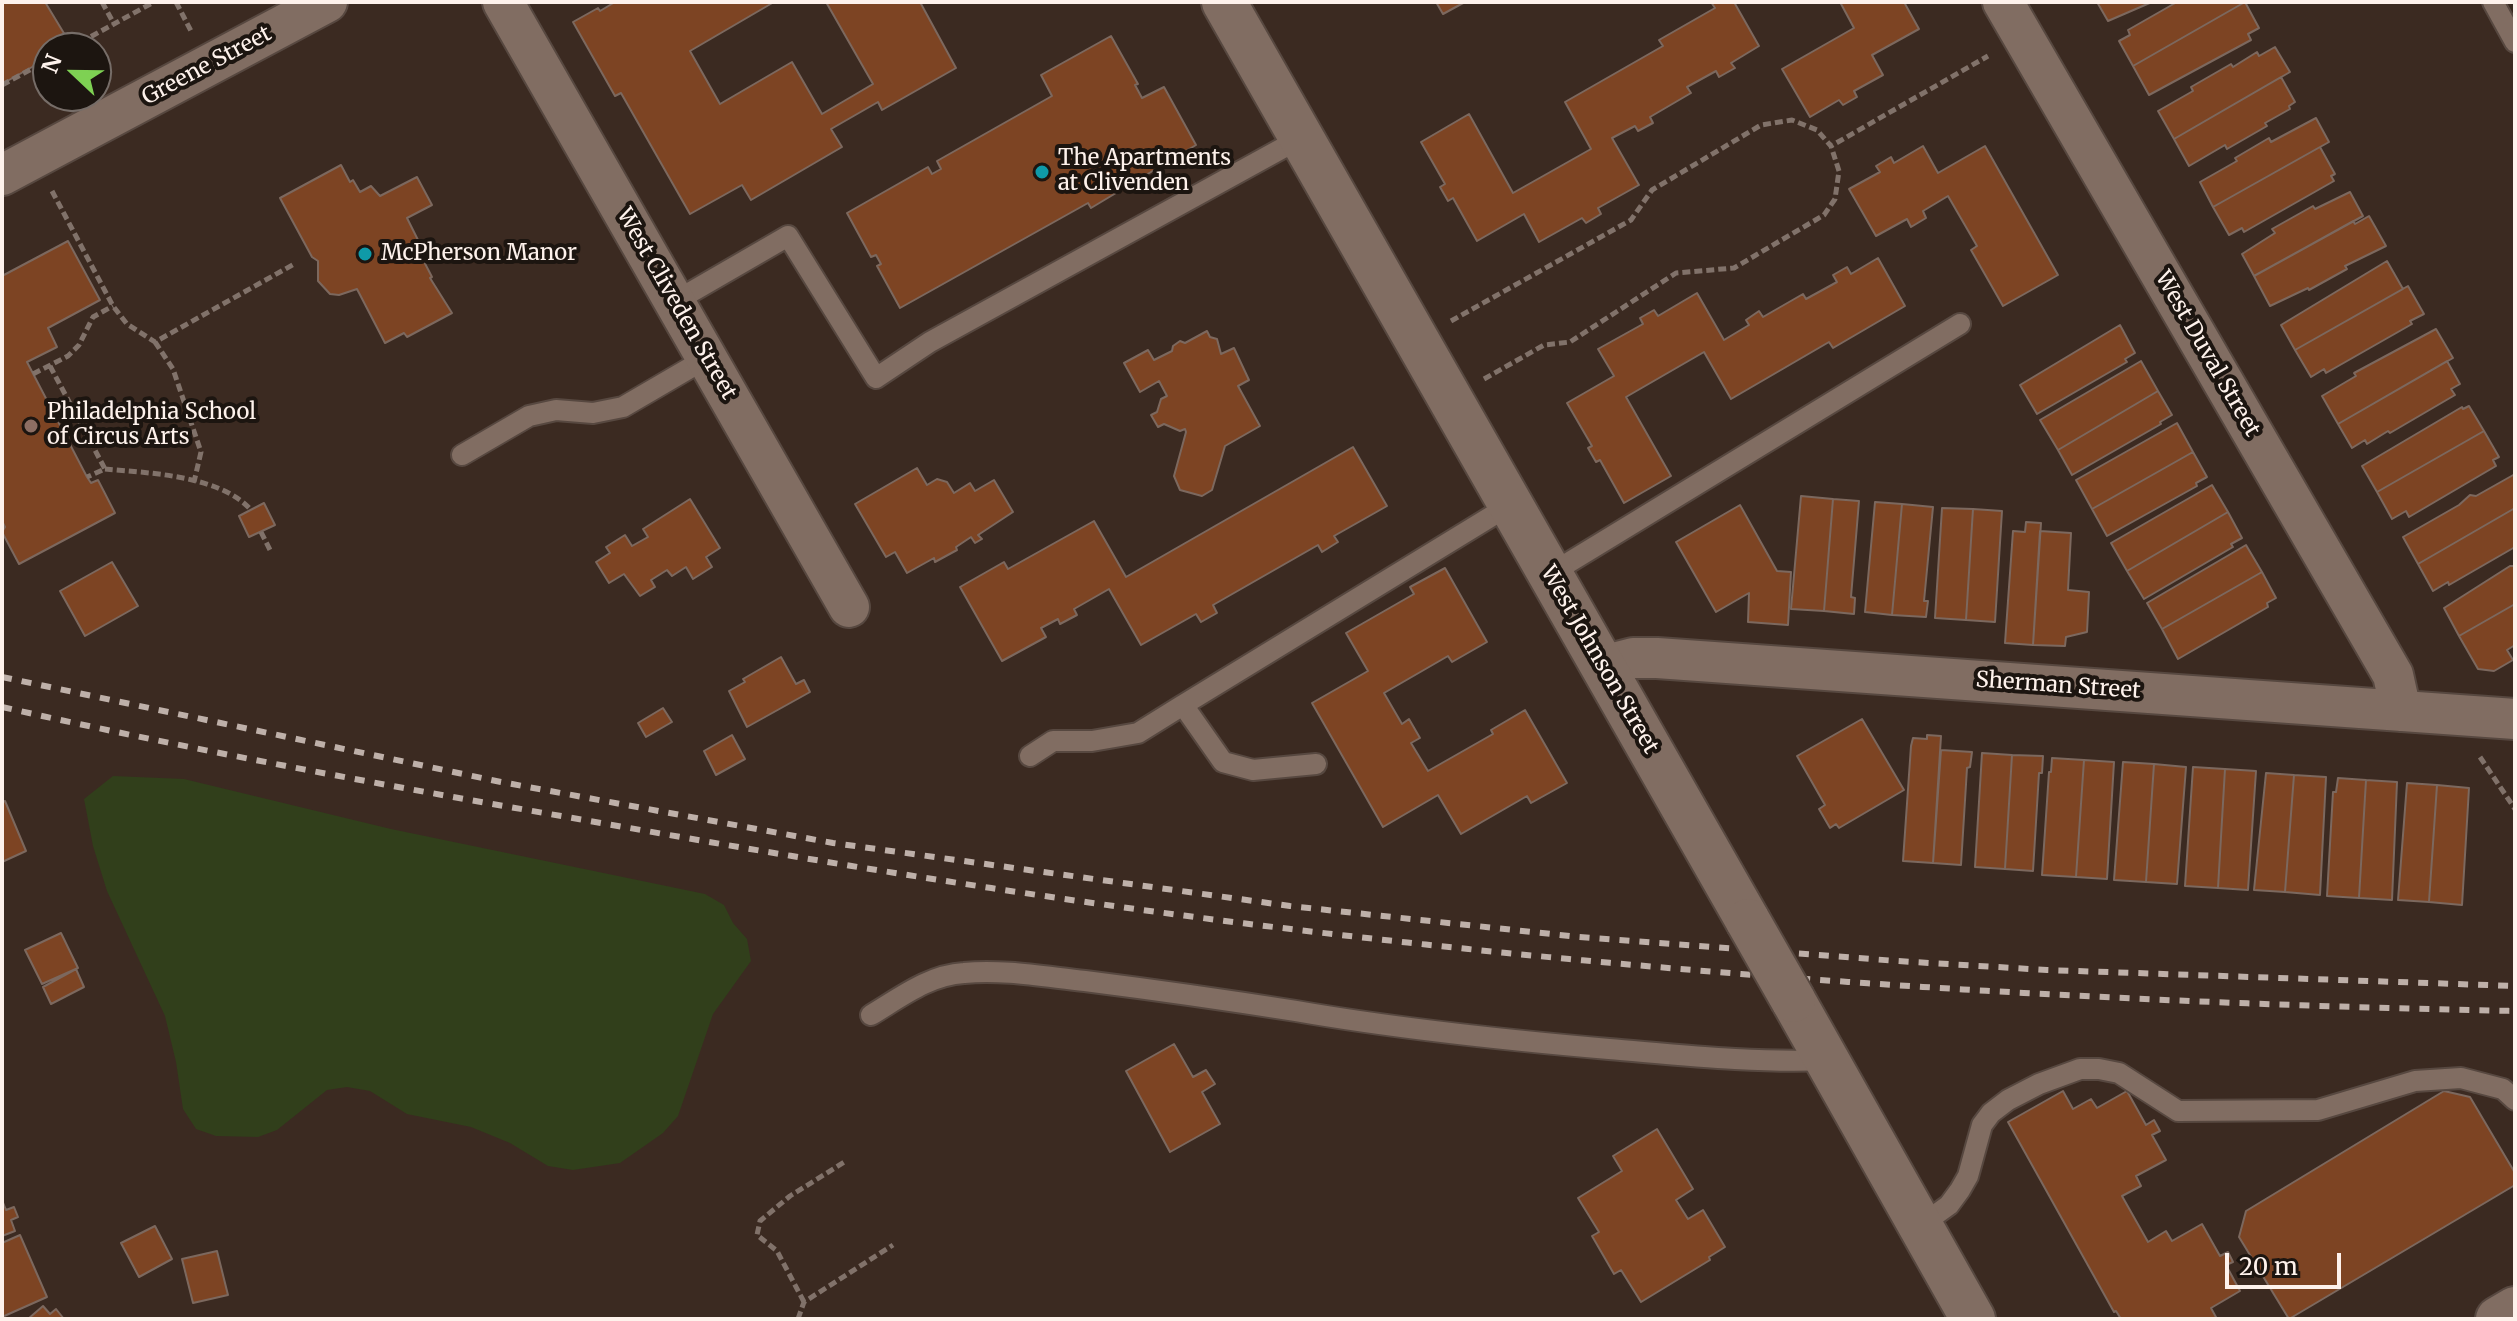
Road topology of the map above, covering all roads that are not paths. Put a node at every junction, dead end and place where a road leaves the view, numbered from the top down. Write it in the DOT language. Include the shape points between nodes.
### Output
graph roads {
  1 [pos="327,2"];
  2 [pos="1224,2"];
  3 [pos="2003,2"];
  4 [pos="2493,2"];
  5 [pos="512,9"];
  6 [pos="2515,42"];
  7 [pos="1301,138"];
  8 [pos="2,175"];
  9 [pos="674,302"];
  10 [pos="1960,324"];
  11 [pos="707,358"];
  12 [pos="462,455"];
  13 [pos="1510,505"];
  14 [pos="1550,574"];
  15 [pos="849,607"];
  16 [pos="1602,666"];
  17 [pos="1183,705"];
  18 [pos="2401,711"];
  19 [pos="2515,719"];
  20 [pos="1030,756"];
  21 [pos="1316,764"];
  22 [pos="871,1015"];
  23 [pos="1827,1060"];
  24 [pos="2515,1100"];
  25 [pos="1920,1226"];
  26 [pos="2515,1309"];
  27 [pos="1973,1319"];
  28 [pos="2498,1319"];
  1 -- 8 [label="street, Greene Street"];
  2 -- 7 [label="street, West Johnson Street"];
  3 -- 18 [label="street, West Duval Street" via="2393,675"];
  4 -- 6 [label="lane"];
  5 -- 9 [label="street, West Cliveden Street"];
  7 -- 9 [label="lane" via="930,342 876,378 788,236"];
  7 -- 13 [label="street, West Johnson Street"];
  9 -- 11 [label="street, West Cliveden Street"];
  10 -- 14 [label="lane"];
  11 -- 12 [label="lane" via="623,407 529,416"];
  11 -- 15 [label="street, West Cliveden Street"];
  13 -- 14 [label="street, West Johnson Street"];
  13 -- 17 [label="lane"];
  14 -- 16 [label="street, West Johnson Street"];
  16 -- 18 [label="street, Sherman Street" via="1657,658"];
  16 -- 23 [label="street, West Johnson Street, bridge"];
  17 -- 20 [label="lane" via="1138,733 1053,741"];
  17 -- 21 [label="lane" via="1223,762 1253,770"];
  18 -- 19 [label="street, Sherman Street"];
  22 -- 23 [label="lane" via="922,984 966,972 1116,985 1534,1042 1787,1062"];
  23 -- 25 [label="street, West Johnson Street"];
  24 -- 25 [label="lane" via="2503,1089 2461,1078 2415,1081 2318,1110 2178,1111 2119,1073 2080,1069 2039,1084 1991,1113 1960,1190"];
  25 -- 27 [label="street, West Johnson Street"];
  26 -- 28 [label="street"];
}
